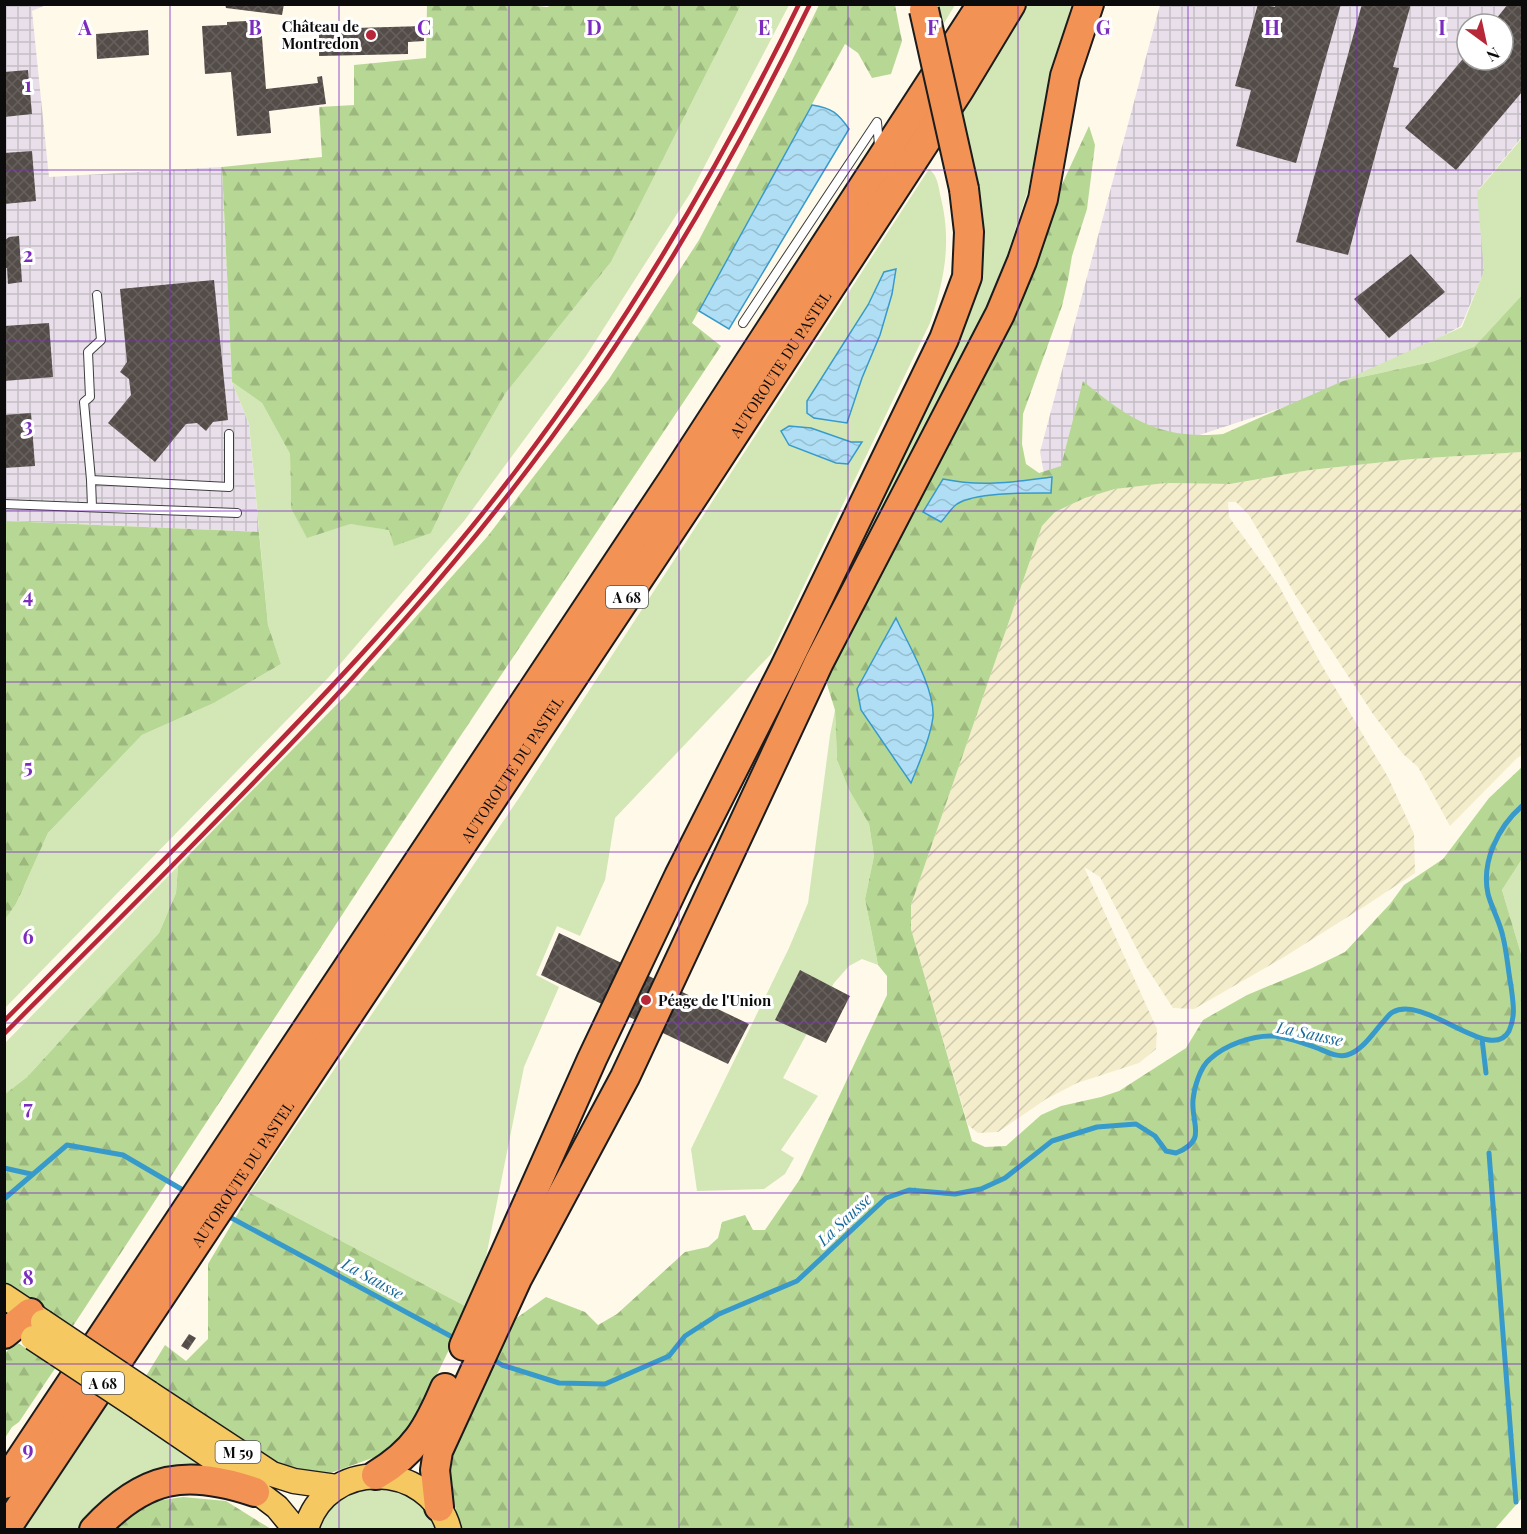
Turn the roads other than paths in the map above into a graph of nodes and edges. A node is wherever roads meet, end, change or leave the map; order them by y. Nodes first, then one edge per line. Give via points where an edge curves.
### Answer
1 (982, 4) edge
2 (1011, 4) edge
3 (1089, 4) edge
4 (924, 7) edge
5 (880, 161) junction
6 (97, 295) dead end
7 (743, 323) dead end
8 (229, 434) dead end
9 (91, 480) junction
10 (4, 504) edge
11 (92, 507) junction
12 (237, 513) dead end
13 (224, 1179) junction
14 (191, 1228) junction
15 (4, 1296) edge
16 (493, 1304) junction
17 (21, 1325) edge
18 (451, 1398) junction
19 (144, 1400) junction
20 (376, 1475) junction
21 (4, 1484) edge
22 (337, 1487) junction
23 (255, 1492) junction
24 (444, 1519) edge
25 (5, 1530) edge
26 (94, 1530) edge
27 (296, 1530) edge
28 (306, 1530) edge

1 - 5 highway, AUTOROUTE DU PASTEL / A 68
2 - 13 highway, AUTOROUTE DU PASTEL / A 68 via 699,488
3 - 16 highway via 1065,76 1043,199 1000,314 819,662 625,1077
4 - 16 highway, bridge via 964,189 969,232 967,277 944,339 587,1070
5 - 7 lane via 877,122
5 - 13 highway, AUTOROUTE DU PASTEL / A 68
6 - 9 lane via 100,340 88,352 90,397 84,402
8 - 9 lane via 229,487
9 - 11 lane
10 - 11 lane
11 - 12 lane
13 - 14 highway, AUTOROUTE DU PASTEL / A 68
14 - 21 highway, AUTOROUTE DU PASTEL / A 68
14 - 25 highway, AUTOROUTE DU PASTEL / A 68
15 - 17 main road, M 59
16 - 18 highway
17 - 19 main road, M 59, bridge
18 - 20 highway via 408,1452
18 - 24 highway via 435,1470
19 - 22 main road, M 59 via 272,1474
19 - 23 main road, M 59
20 - 22 main road
20 - 24 main road via 412,1483 431,1498
22 - 28 main road via 314,1510
23 - 26 highway via 204,1479 157,1483 131,1496
23 - 27 main road, M 59 via 277,1508

